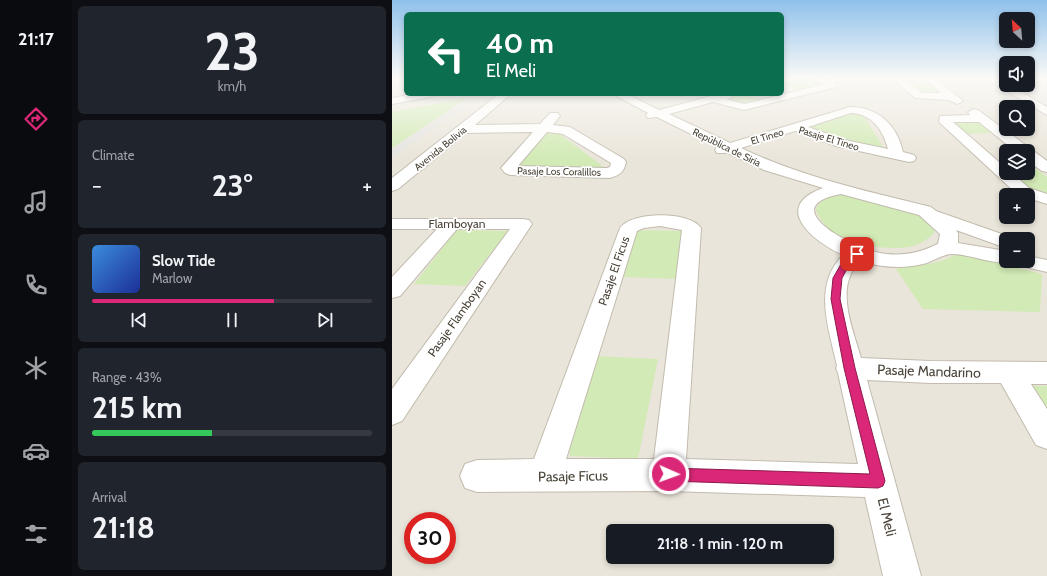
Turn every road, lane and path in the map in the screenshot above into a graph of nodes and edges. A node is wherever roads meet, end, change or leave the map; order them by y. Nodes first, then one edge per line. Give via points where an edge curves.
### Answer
1 (492, 105) edge
2 (628, 105) edge
3 (636, 105) edge
4 (691, 105) edge
5 (736, 105) edge
6 (752, 105) edge
7 (1035, 105) edge
8 (1047, 112) edge
9 (652, 115) junction
10 (554, 116) dead end
11 (795, 127) junction
12 (543, 128) junction
13 (462, 129) junction
14 (1015, 144) edge
15 (722, 150) junction
16 (1035, 159) edge
17 (1046, 167) edge
18 (999, 170) edge
19 (1010, 180) edge
20 (778, 184) dead end
21 (392, 186) edge
22 (841, 189) junction
23 (797, 194) dead end
24 (1047, 199) edge
25 (807, 210) junction
26 (925, 211) junction
27 (392, 224) edge
28 (452, 224) junction
29 (523, 224) joint
30 (999, 239) edge
31 (946, 248) junction
32 (1035, 250) edge
33 (1047, 253) edge
34 (857, 254) junction
35 (999, 256) edge
36 (1035, 263) edge
37 (1047, 266) edge
38 (392, 291) edge
39 (849, 368) junction
40 (1009, 373) junction
41 (1047, 374) edge
42 (392, 412) edge
43 (1047, 435) edge
44 (669, 474) junction
45 (477, 476) dead end
46 (544, 476) junction
47 (878, 481) junction
48 (902, 576) edge

1 - 13 street, Avenida Bolivia
2 - 9 street, República de Siria
3 - 9 street, República de Siria
4 - 9 street
5 - 6 street via 744,107
7 - 8 street
9 - 15 street, República de Siria
10 - 12 street, Pasaje Los Coralillos
11 - 11 street, Pasaje El Tineo via 841,143 903,157 873,114 867,112 850,110
11 - 15 street, El Tineo
12 - 12 street, Pasaje Los Coralillos via 508,168 510,170 610,173 617,169 619,162 566,130
12 - 13 street
13 - 21 street, Avenida Bolivia
14 - 18 street via 977,115 944,119 944,122
15 - 20 street, República de Siria
15 - 22 street, República de Siria via 781,172
16 - 17 street
19 - 24 street via 1023,191
22 - 25 street via 820,194 809,203
22 - 26 street, República de Siria
23 - 25 street
25 - 34 street via 807,218 821,234
26 - 30 street
26 - 31 street via 949,233
27 - 28 street, Flamboyan
28 - 29 street, Flamboyan
28 - 38 street
29 - 42 street, Pasaje Flamboyan
31 - 34 street via 910,260 873,258
31 - 35 street
32 - 33 street
34 - 39 street, El Meli via 847,261 837,278 835,289 837,313
36 - 37 street
39 - 40 street, Pasaje Mandarino
39 - 47 street, El Meli
40 - 41 street, Pasaje Mandarino
40 - 43 street
44 - 46 street, Pasaje Ficus
44 - 46 street, Pasaje El Ficus via 692,228 681,222 640,222 628,228
44 - 47 street, Pasaje Ficus
45 - 46 street, Pasaje Ficus
47 - 48 street, El Meli

